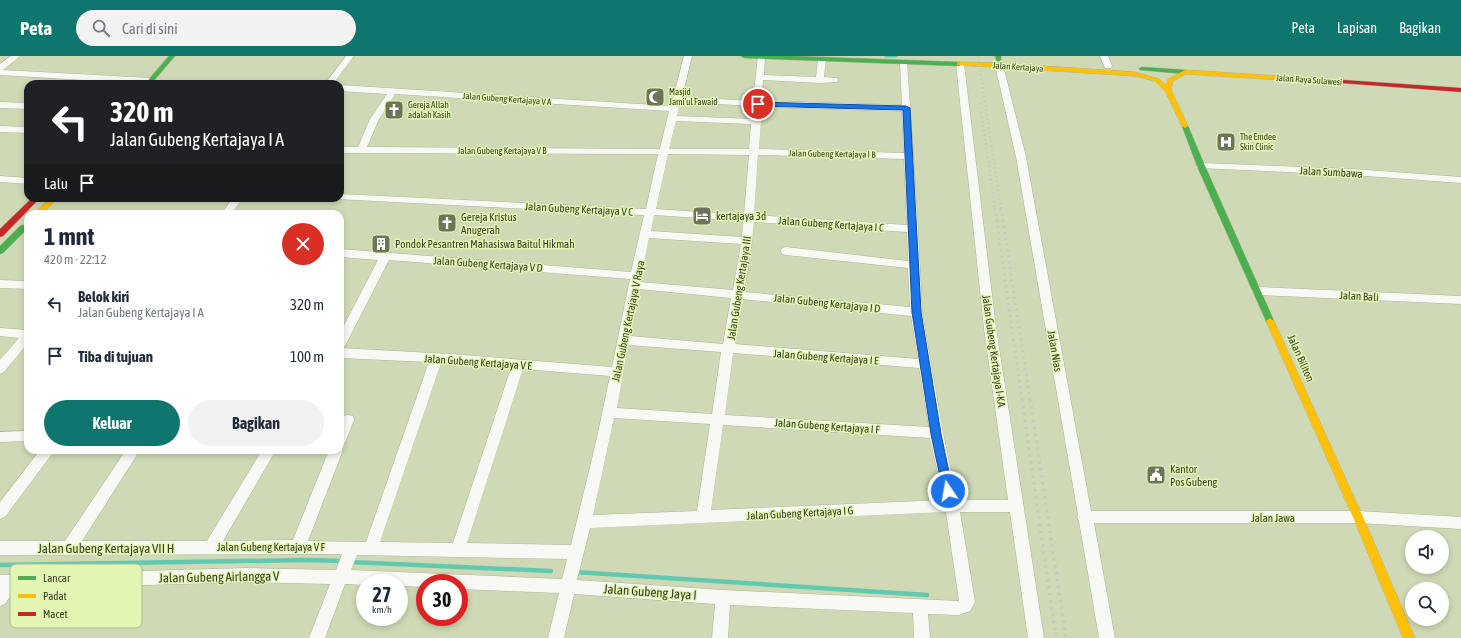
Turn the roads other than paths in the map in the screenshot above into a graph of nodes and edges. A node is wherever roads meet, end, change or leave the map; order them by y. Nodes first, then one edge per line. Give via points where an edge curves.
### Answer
1 (16, 56) edge
2 (172, 56) edge
3 (350, 56) edge
4 (688, 56) edge
5 (744, 56) edge
6 (1104, 56) edge
7 (762, 57) edge
8 (959, 58) edge
9 (822, 59) junction
10 (918, 60) edge
11 (999, 60) edge
12 (904, 63) junction
13 (1108, 66) junction
14 (0, 68) edge
15 (0, 72) edge
16 (1185, 72) junction
17 (173, 73) dead end
18 (759, 77) junction
19 (120, 80) edge
20 (152, 80) edge
21 (168, 80) edge
22 (332, 80) edge
23 (820, 80) junction
24 (834, 80) dead end
25 (344, 88) edge
26 (1168, 90) junction
27 (1461, 90) edge
28 (393, 91) junction
29 (758, 104) junction
30 (0, 105) edge
31 (24, 106) edge
32 (906, 108) junction
33 (674, 109) junction
34 (756, 122) junction
35 (0, 129) edge
36 (24, 130) edge
37 (344, 150) edge
38 (362, 150) junction
39 (665, 152) junction
40 (755, 152) junction
41 (909, 156) junction
42 (1201, 166) junction
43 (0, 179) edge
44 (1461, 180) edge
45 (24, 181) edge
46 (344, 197) edge
47 (32, 202) edge
48 (50, 202) edge
49 (42, 210) edge
50 (650, 212) junction
51 (749, 219) junction
52 (913, 229) junction
53 (1, 232) edge
54 (23, 234) edge
55 (646, 234) junction
56 (747, 241) junction
57 (0, 251) edge
58 (786, 252) dead end
59 (344, 253) edge
60 (385, 256) junction
61 (914, 265) junction
62 (635, 280) junction
63 (0, 284) edge
64 (24, 285) edge
65 (1258, 292) junction
66 (739, 294) junction
67 (1461, 300) edge
68 (916, 312) junction
69 (0, 332) edge
70 (24, 334) edge
71 (344, 336) edge
72 (24, 339) edge
73 (623, 340) junction
74 (728, 349) junction
75 (344, 353) edge
76 (436, 358) junction
77 (519, 364) junction
78 (924, 364) junction
79 (0, 369) edge
80 (617, 372) junction
81 (609, 413) junction
82 (718, 419) junction
83 (348, 420) dead end
84 (344, 430) edge
85 (936, 434) junction
86 (0, 436) edge
87 (24, 436) edge
88 (45, 454) edge
89 (130, 454) edge
90 (267, 454) edge
91 (334, 454) edge
92 (951, 506) junction
93 (1016, 506) junction
94 (0, 513) edge
95 (703, 517) junction
96 (1084, 517) junction
97 (1358, 517) junction
98 (584, 522) junction
99 (1461, 523) edge
100 (211, 547) junction
101 (298, 547) junction
102 (0, 548) edge
103 (69, 548) junction
104 (371, 548) junction
105 (458, 550) junction
106 (351, 551) junction
107 (576, 552) junction
108 (343, 574) junction
109 (142, 578) edge
110 (5, 581) edge
111 (568, 586) junction
112 (723, 597) junction
113 (0, 599) edge
114 (920, 606) junction
115 (317, 638) edge
116 (556, 638) edge
117 (720, 638) edge
118 (922, 638) edge
119 (1036, 638) edge
120 (1107, 638) edge
121 (1409, 638) edge

1 - 14 street
2 - 20 main road
3 - 22 street
4 - 33 street, Jalan Gubeng Kertajaya V Raya
5 - 7 main road, Jalan Kertajaya
6 - 13 street
7 - 9 main road, Jalan Kertajaya
7 - 18 street, Jalan Gubeng Kertajaya III
8 - 10 main road, Jalan Kertajaya
8 - 11 main road, Jalan Kertajaya
8 - 93 street, Jalan Gubeng Kertajaya I-KA via 990,328
9 - 12 main road, Jalan Kertajaya
9 - 23 street
10 - 12 main road, Jalan Kertajaya
11 - 13 main road, Jalan Kertajaya
11 - 26 main road, Jalan Kertajaya via 1144,76 1157,80
11 - 96 street, Jalan Nias via 1021,157
12 - 32 street
13 - 16 main road, Jalan Kertajaya
15 - 19 street
16 - 26 main road via 1170,80
16 - 27 main road, Jalan Raya Sulawesi
17 - 21 main road
18 - 23 street
18 - 29 street, Jalan Gubeng Kertajaya III
23 - 24 street
25 - 28 street, Jalan Gubeng Kertajaya V A
26 - 42 main road, Jalan Biliton
28 - 33 street, Jalan Gubeng Kertajaya V A
28 - 38 street via 379,110 367,133
29 - 32 street
29 - 33 street
29 - 34 street, Jalan Gubeng Kertajaya III
30 - 31 street
32 - 41 street
33 - 34 street
33 - 39 street, Jalan Gubeng Kertajaya V Raya
34 - 40 street, Jalan Gubeng Kertajaya III
35 - 36 street
37 - 38 street, Jalan Gubeng Kertajaya V B
38 - 39 street, Jalan Gubeng Kertajaya V B
39 - 40 street, Jalan Gubeng Kertajaya V B
39 - 50 street, Jalan Gubeng Kertajaya V Raya
40 - 41 street, Jalan Gubeng Kertajaya I B
40 - 51 street, Jalan Gubeng Kertajaya III
41 - 52 street
42 - 44 street, Jalan Sumbawa via 1353,172
42 - 65 main road, Jalan Biliton
43 - 45 street
46 - 50 street, Jalan Gubeng Kertajaya V C
47 - 53 main road
48 - 49 main road
50 - 51 street, Jalan Gubeng Kertajaya V C
50 - 55 street, Jalan Gubeng Kertajaya V Raya
51 - 52 street, Jalan Gubeng Kertajaya I C
51 - 56 street, Jalan Gubeng Kertajaya III
52 - 61 street
54 - 57 main road
55 - 56 street
55 - 62 street, Jalan Gubeng Kertajaya V Raya
56 - 66 street, Jalan Gubeng Kertajaya III
58 - 61 street
59 - 60 street, Jalan Gubeng Kertajaya V D
60 - 62 street, Jalan Gubeng Kertajaya V D
60 - 71 street
61 - 68 street
62 - 66 street, Jalan Gubeng Kertajaya V D
62 - 73 street, Jalan Gubeng Kertajaya V Raya
63 - 64 street
65 - 67 street, Jalan Bali
65 - 97 main road, Jalan Biliton
66 - 68 street, Jalan Gubeng Kertajaya I D
66 - 74 street, Jalan Gubeng Kertajaya III
68 - 78 street
69 - 70 street
72 - 79 street
73 - 74 street, Jalan Gubeng Kertajaya I E
73 - 80 street, Jalan Gubeng Kertajaya V Raya
74 - 78 street, Jalan Gubeng Kertajaya I E
74 - 82 street, Jalan Gubeng Kertajaya III
75 - 76 street, Jalan Gubeng Kertajaya V E
76 - 77 street, Jalan Gubeng Kertajaya V E
76 - 104 street
77 - 80 street, Jalan Gubeng Kertajaya V E
77 - 105 street
78 - 85 street
80 - 81 street, Jalan Gubeng Kertajaya V Raya
81 - 82 street, Jalan Gubeng Kertajaya I F
81 - 98 street, Jalan Gubeng Kertajaya V Raya
82 - 85 street, Jalan Gubeng Kertajaya I F
82 - 95 street, Jalan Gubeng Kertajaya III
83 - 84 street
85 - 92 street
86 - 87 street
88 - 94 street
89 - 103 street
90 - 100 street, Jalan Gubeng Kertajaya V F
91 - 101 street
92 - 93 street, Jalan Gubeng Kertajaya I G
92 - 95 street, Jalan Gubeng Kertajaya I G
92 - 114 street, Jalan Gubeng Jaya I via 967,602 959,608
93 - 119 street, Jalan Gubeng Kertajaya I-KA
95 - 98 street, Jalan Gubeng Kertajaya I G
96 - 97 street, Jalan Jawa
96 - 120 street, Jalan Nias
97 - 99 street, Jalan Jawa
97 - 121 main road, Jalan Biliton
98 - 107 street, Jalan Gubeng Kertajaya V Raya
100 - 101 street, Jalan Gubeng Kertajaya V F
100 - 103 street, Jalan Gubeng Kertajaya VII H
101 - 106 street, Jalan Gubeng Kertajaya V F
102 - 103 street, Jalan Gubeng Kertajaya VII H
104 - 105 street, Jalan Gubeng Kertajaya V F
104 - 106 street, Jalan Gubeng Kertajaya V F
105 - 107 street, Jalan Gubeng Kertajaya V F
106 - 108 street
107 - 111 street, Jalan Gubeng Kertajaya V Raya
108 - 109 street, Jalan Gubeng Airlangga V
108 - 111 street, Jalan Gubeng Jaya I
108 - 115 street
110 - 113 street
111 - 112 street, Jalan Gubeng Jaya I
111 - 116 street, Jalan Gubeng Kertajaya V Raya
112 - 114 street, Jalan Gubeng Jaya I
112 - 117 street
114 - 118 street

